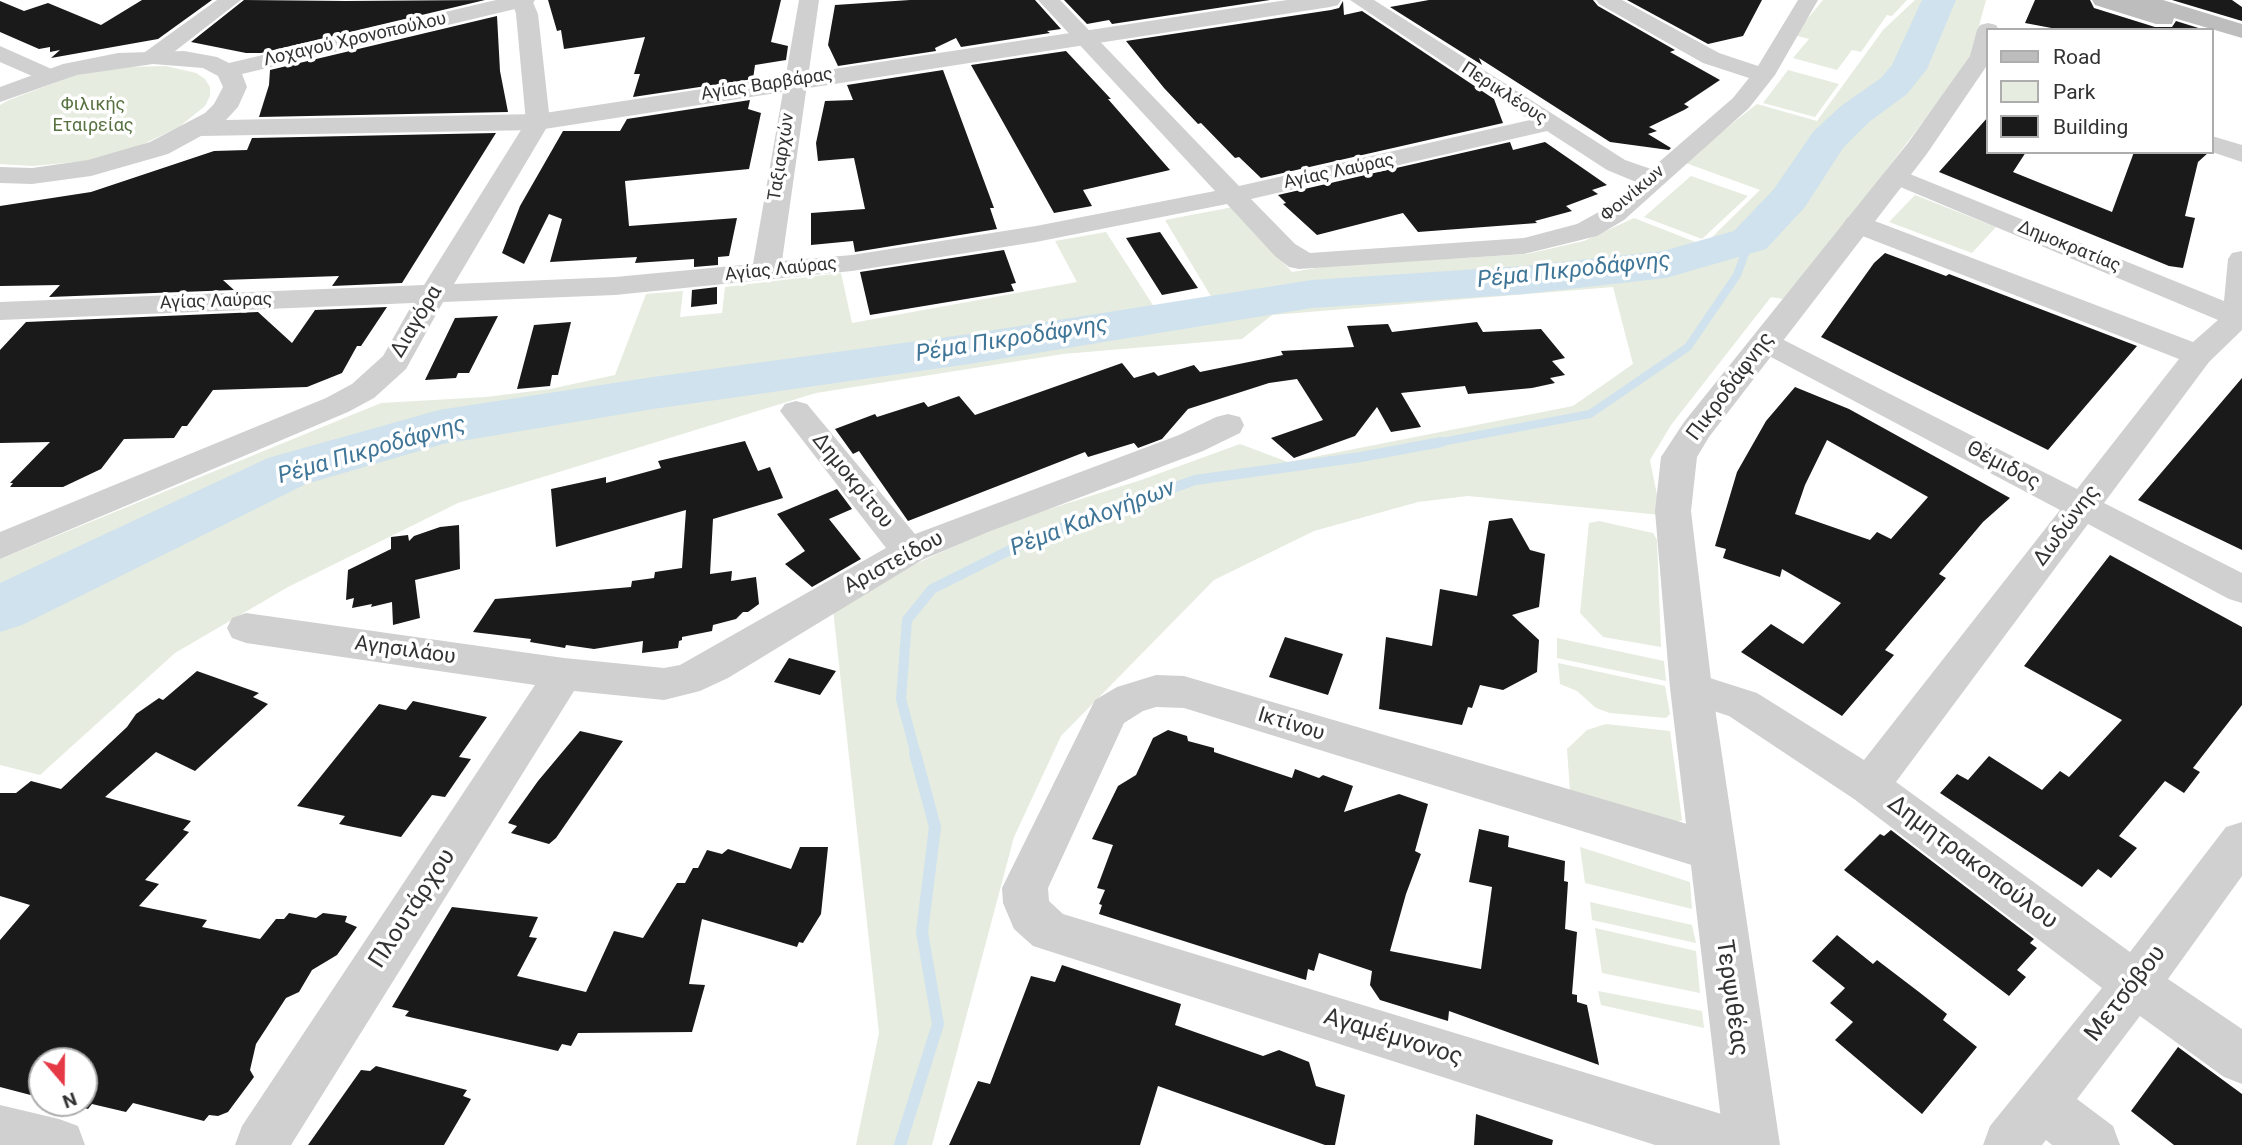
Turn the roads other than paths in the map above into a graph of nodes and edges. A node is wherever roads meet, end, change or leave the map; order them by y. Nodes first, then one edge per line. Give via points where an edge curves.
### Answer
1 (231, 0) edge
2 (523, 0) edge
3 (809, 0) edge
4 (1048, 0) edge
5 (1330, 0) edge
6 (1360, 0) edge
7 (1606, 0) edge
8 (1808, 0) edge
9 (2103, 0) edge
10 (2140, 0) edge
11 (2242, 25) edge
12 (2205, 28) edge
13 (2207, 28) edge
14 (2214, 28) edge
15 (2214, 29) edge
16 (2214, 31) edge
17 (2242, 31) edge
18 (1083, 37) junction
19 (2242, 43) edge
20 (0, 53) edge
21 (153, 57) junction
22 (1985, 57) edge
23 (226, 71) junction
24 (1764, 75) junction
25 (48, 76) junction
26 (794, 81) junction
27 (0, 95) edge
28 (538, 122) junction
29 (1550, 124) junction
30 (200, 128) junction
31 (2214, 144) edge
32 (2242, 155) edge
33 (0, 175) edge
34 (1895, 176) junction
35 (1653, 179) junction
36 (1235, 195) junction
37 (1857, 224) junction
38 (2242, 259) edge
39 (766, 272) junction
40 (433, 294) junction
41 (0, 311) edge
42 (2240, 318) edge
43 (1765, 342) junction
44 (2199, 355) junction
45 (796, 411) dead end
46 (1228, 425) dead end
47 (2081, 507) junction
48 (0, 546) edge
49 (909, 551) junction
50 (2242, 589) edge
51 (246, 628) dead end
52 (564, 674) junction
53 (1691, 688) junction
54 (1869, 786) junction
55 (2242, 841) edge
56 (1711, 851) junction
57 (1049, 931) joint
58 (2135, 984) junction
59 (2242, 1059) edge
60 (2041, 1103) junction
61 (0, 1131) edge
62 (59, 1145) edge
63 (261, 1145) edge
64 (1738, 1145) edge
65 (1752, 1145) edge
66 (2009, 1145) edge
67 (2094, 1145) edge

1 - 21 street
2 - 23 street, Λοχαγού Χρονοπούλου
2 - 28 street
3 - 26 street, Ταξιαρχών
4 - 18 street
5 - 18 street, Αγίας Βαρβάρας
6 - 29 street, Περικλέους
7 - 24 street via 1711,58
8 - 24 street, Φοινίκων
9 - 12 main road
10 - 13 main road
11 - 14 street
15 - 17 main road
16 - 19 main road
18 - 26 street, Αγίας Βαρβάρας
18 - 36 street
20 - 25 street
21 - 23 street via 209,62
21 - 25 street
22 - 34 street, Πικροδάφνης
23 - 30 street via 233,78 232,97
24 - 35 street, Φοινίκων via 1741,103
25 - 27 street
26 - 28 street, Αγίας Βαρβάρας
26 - 39 street, Ταξιαρχών
28 - 30 street, Αγίας Βαρβάρας
28 - 40 street, Διαγόρα
29 - 35 street, Περικλέους via 1616,165
29 - 36 street, Αγίας Λαύρας
30 - 33 street via 159,148 91,168
31 - 32 street
34 - 37 street, Πικροδάφνης
34 - 42 street, Δημοκρατίας
35 - 36 street, Φοινίκων via 1615,214 1560,238 1524,246 1299,261
36 - 39 street, Αγίας Λαύρας via 956,248
37 - 43 street, Πικροδάφνης
37 - 44 street
38 - 42 street
39 - 40 street, Αγίας Λαύρας via 615,286
40 - 41 street, Αγίας Λαύρας
40 - 48 street, Διαγόρα via 395,362 363,391
42 - 44 street, Δωδώνης
43 - 47 street, Θέμιδος
43 - 53 street, Πικροδάφνης via 1679,457 1673,510
44 - 47 street, Δωδώνης
45 - 49 street, Δημοκρίτου
46 - 49 street, Αριστείδου
47 - 50 street, Θέμιδος
47 - 54 street, Δωδώνης
49 - 52 street, Αριστείδου via 686,680 664,684
51 - 52 street, Αγησιλάου
52 - 63 street, Πλουτάρχου
53 - 54 street, Δημητρακοπούλου via 1743,704
53 - 56 street, Πικροδάφνης
54 - 58 street, Δημητρακοπούλου
55 - 58 street, Μετσόβου
56 - 57 street, Ικτίνου via 1184,692 1156,691 1131,698 1109,712 1026,888 1030,914
56 - 65 street, Τερψιθέας
57 - 64 street, Αγαμέμνονος
58 - 59 street, Δημητρακοπούλου
58 - 60 street, Μετσόβου
60 - 66 street, Μετσόβου
60 - 67 street
61 - 62 street

